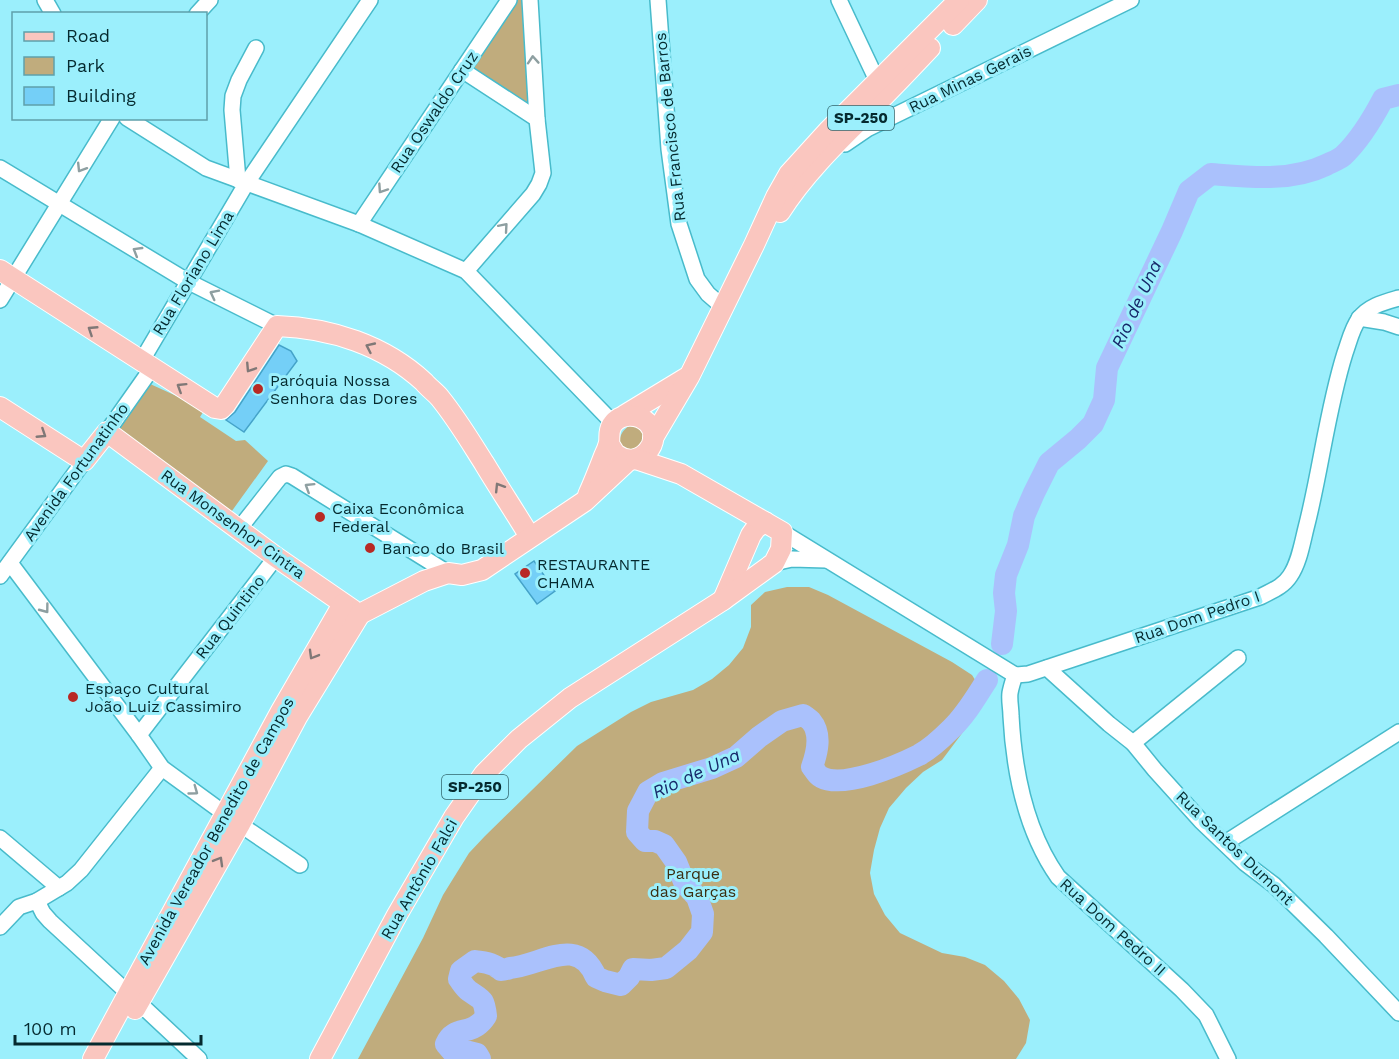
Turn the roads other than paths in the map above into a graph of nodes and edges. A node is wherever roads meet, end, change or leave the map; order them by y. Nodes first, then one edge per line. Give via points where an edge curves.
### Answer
1 (210, 0) edge
2 (370, 0) edge
3 (509, 0) edge
4 (530, 0) edge
5 (658, 0) edge
6 (839, 0) edge
7 (959, 0) edge
8 (977, 0) edge
9 (1131, 0) edge
10 (199, 12) edge
11 (256, 48) dead end
12 (462, 70) junction
13 (881, 89) junction
14 (537, 119) junction
15 (111, 120) edge
16 (131, 120) edge
17 (847, 130) junction
18 (0, 168) edge
19 (242, 182) junction
20 (59, 204) junction
21 (359, 224) junction
22 (754, 245) junction
23 (466, 271) junction
24 (7, 274) edge
25 (188, 281) junction
26 (1399, 298) edge
27 (0, 300) edge
28 (723, 307) junction
29 (1359, 318) junction
30 (278, 326) junction
31 (1399, 327) edge
32 (146, 365) junction
33 (689, 377) junction
34 (0, 407) edge
35 (619, 419) junction
36 (107, 432) junction
37 (653, 441) junction
38 (609, 444) junction
39 (633, 459) junction
40 (84, 461) junction
41 (681, 474) junction
42 (585, 501) junction
43 (733, 504) junction
44 (773, 527) junction
45 (239, 529) junction
46 (530, 537) junction
47 (746, 548) junction
48 (276, 557) junction
49 (829, 560) junction
50 (10, 563) junction
51 (774, 563) junction
52 (448, 573) junction
53 (0, 576) edge
54 (723, 600) junction
55 (351, 609) junction
56 (1238, 658) dead end
57 (1047, 668) junction
58 (1015, 675) junction
59 (1399, 732) edge
60 (139, 735) junction
61 (1133, 743) junction
62 (162, 768) junction
63 (233, 819) junction
64 (0, 837) edge
65 (1225, 843) junction
66 (300, 865) dead end
67 (59, 888) junction
68 (37, 901) junction
69 (0, 927) edge
70 (133, 998) junction
71 (1397, 1008) edge
72 (93, 1059) edge
73 (108, 1059) edge
74 (199, 1059) edge
75 (320, 1059) edge
76 (1228, 1059) edge

1 - 10 street
2 - 19 street, Rua Floriano Lima
3 - 12 street, Rua Oswaldo Cruz
14 -> 4 street
5 - 28 street, Rua Francisco de Barros via 679,224 697,279
6 - 13 street
7 - 13 main road, SP-250
8 - 13 main road, SP-250
9 - 17 street, Rua Minas Gerais
11 - 19 street via 233,96
12 - 14 street
12 -> 21 street, Rua Oswaldo Cruz
13 - 17 main road, SP-250
23 -> 14 street via 539,184 543,173
15 -> 20 street
16 - 19 street via 206,168
17 - 22 main road, SP-250
17 - 22 main road, SP-250 via 789,174
18 - 20 street
19 - 21 street
19 - 25 street, Rua Floriano Lima
20 - 24 street
25 -> 20 street
21 - 23 street
22 - 28 main road, SP-250
23 - 35 street
24 - 27 street
32 -> 24 main road
30 -> 25 street
25 - 32 street, Rua Floriano Lima
26 - 29 street via 1379,304
28 - 33 main road, SP-250
29 - 31 street
29 - 57 street, Rua Dom Pedro I via 1336,384 1297,561 1283,585 1260,597
30 -> 32 main road via 221,409
46 -> 30 main road via 463,429 439,397 409,369 357,341 310,328
32 - 36 street, Avenida Fortunatinho
33 - 35 main road
33 - 37 main road, SP-250
34 -> 40 main road
35 - 37 main road via 638,416 649,424
35 - 38 main road via 608,433
36 - 40 main road, Avenida Fortunatinho
36 - 45 main road, Rua Monsenhor Cintra
37 - 39 main road, SP-250 via 649,451
37 - 41 main road
38 - 39 main road via 617,455
38 - 42 main road
39 - 41 main road
39 - 42 main road
40 - 50 street, Avenida Fortunatinho
41 - 43 main road
42 - 46 main road
43 - 44 main road
43 - 47 main road
44 - 47 main road via 756,528
44 - 49 street
44 - 51 main road via 781,549
45 - 48 main road, Rua Monsenhor Cintra
52 -> 45 street via 286,474
46 - 52 main road via 482,570 462,575
47 - 51 main road via 762,562
47 - 54 main road
48 - 55 main road, Rua Monsenhor Cintra
48 - 60 street, Rua Quintino
49 - 51 street via 802,558
49 - 58 street
50 - 53 street, Avenida Fortunatinho
50 -> 60 street
51 - 54 main road, Rua Antônio Falci / SP-250
52 - 55 main road
54 - 75 main road, Rua Antônio Falci / SP-250 via 570,698 519,739 484,774 454,817
55 - 63 main road, Avenida Vereador Benedito de Campos
56 - 61 street
57 - 58 street, Rua Dom Pedro I
57 - 61 street, Rua Santos Dumont
58 - 76 street, Rua Dom Pedro II via 1010,692 1014,761 1025,808 1046,861 1058,877 1206,1015
59 - 65 street
60 - 62 street
61 - 65 street, Rua Santos Dumont
62 -> 63 street
62 - 67 street via 81,870
63 - 66 street
63 - 70 main road, Avenida Vereador Benedito de Campos
64 - 67 street
65 - 71 street, Rua Santos Dumont via 1274,885
67 - 68 street
68 - 69 street via 19,908
68 - 70 street via 50,921
70 - 72 main road, Avenida Vereador Benedito de Campos
70 - 73 main road, Avenida Vereador Benedito de Campos
70 - 74 street

